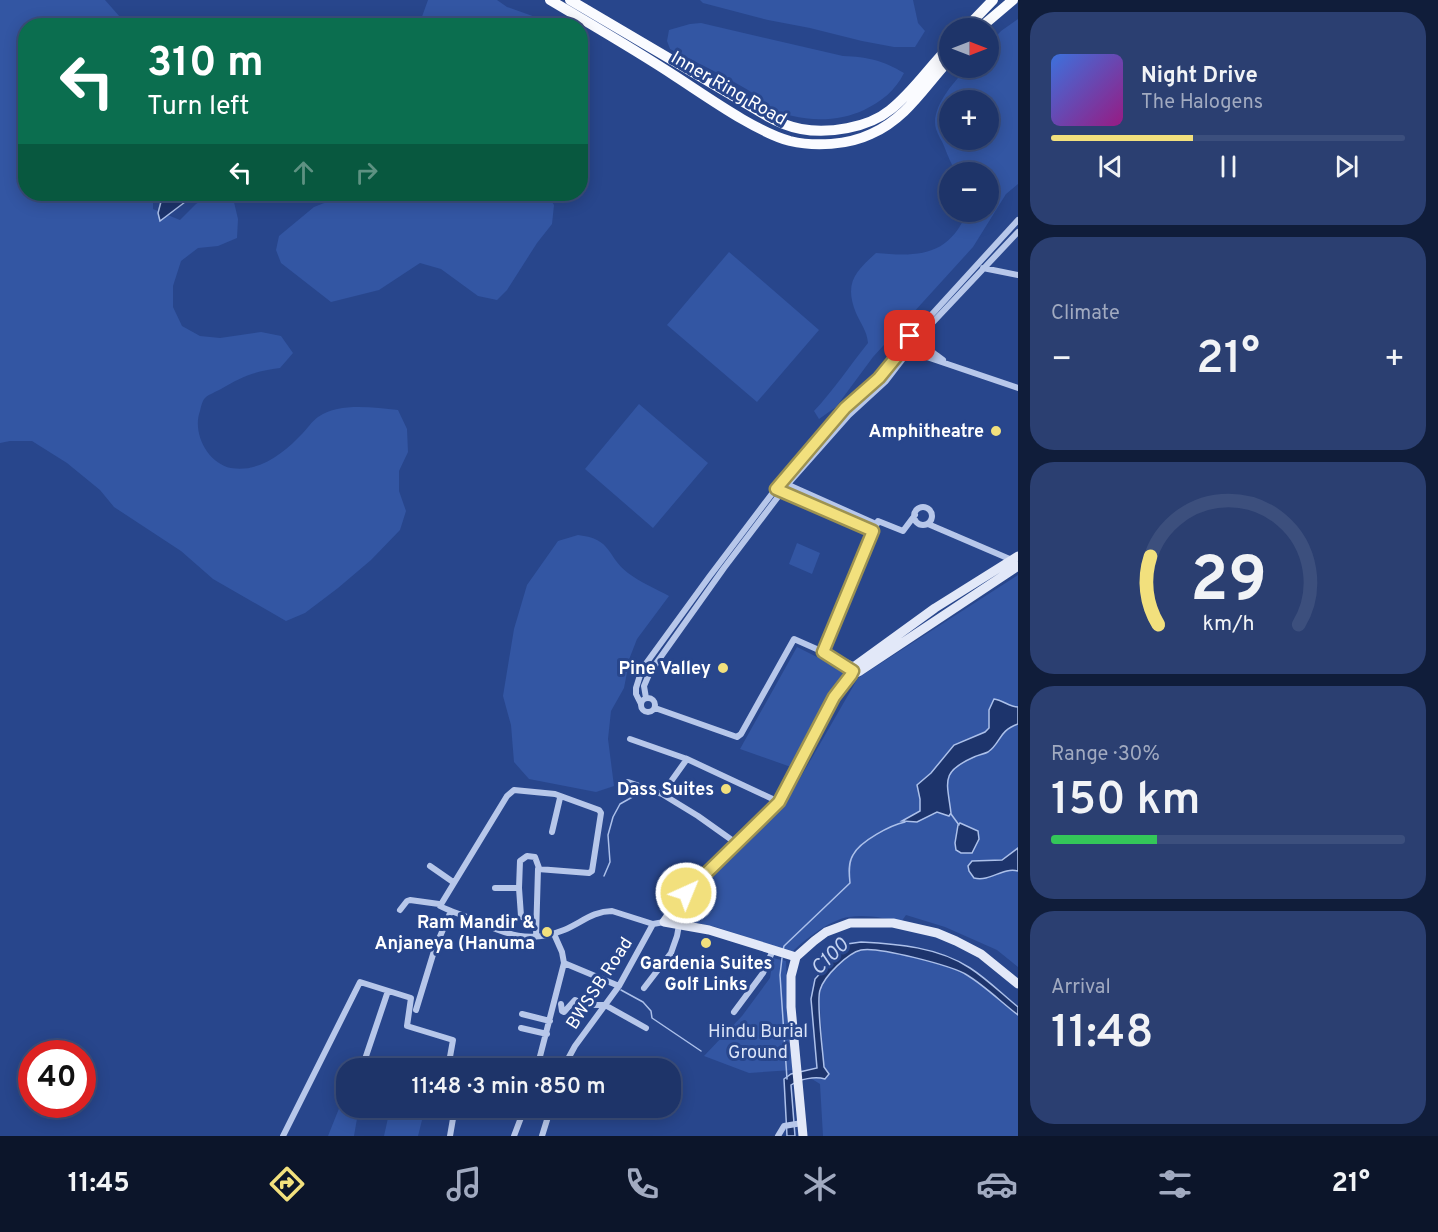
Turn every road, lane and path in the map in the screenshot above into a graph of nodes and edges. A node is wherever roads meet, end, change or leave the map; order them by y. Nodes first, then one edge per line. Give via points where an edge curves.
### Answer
1 (550, 0) edge
2 (570, 0) edge
3 (993, 0) edge
4 (1013, 0) edge
5 (583, 18) edge
6 (976, 18) edge
7 (992, 18) edge
8 (588, 21) edge
9 (939, 59) edge
10 (662, 62) junction
11 (939, 73) edge
12 (1018, 220) edge
13 (1018, 232) edge
14 (983, 268) junction
15 (1018, 274) edge
16 (916, 335) junction
17 (924, 346) junction
18 (910, 349) junction
19 (948, 364) junction
20 (1018, 388) edge
21 (784, 483) junction
22 (778, 490) junction
23 (915, 515) junction
24 (876, 524) junction
25 (928, 524) junction
26 (873, 531) junction
27 (1016, 562) edge
28 (823, 652) junction
29 (855, 671) junction
30 (646, 698) junction
31 (641, 704) junction
32 (655, 708) junction
33 (630, 739) dead end
34 (687, 759) junction
35 (628, 782) dead end
36 (662, 794) junction
37 (560, 798) junction
38 (779, 802) junction
39 (552, 832) dead end
40 (736, 843) junction
41 (429, 866) dead end
42 (539, 868) junction
43 (453, 882) junction
44 (495, 888) dead end
45 (519, 888) junction
46 (440, 904) junction
47 (688, 905) dead end
48 (400, 910) dead end
49 (451, 911) junction
50 (664, 922) junction
51 (653, 924) junction
52 (679, 925) junction
53 (536, 927) junction
54 (554, 934) junction
55 (536, 937) junction
56 (779, 953) junction
57 (796, 957) junction
58 (564, 963) junction
59 (1018, 984) edge
60 (619, 987) junction
61 (644, 988) dead end
62 (388, 991) junction
63 (561, 1004) dead end
64 (604, 1005) junction
65 (416, 1010) dead end
66 (734, 1012) dead end
67 (522, 1014) dead end
68 (550, 1021) junction
69 (521, 1028) dead end
70 (646, 1028) dead end
71 (547, 1034) junction
72 (365, 1058) edge
73 (450, 1058) edge
74 (540, 1058) edge
75 (568, 1058) edge
76 (453, 1118) edge
77 (521, 1118) edge
78 (548, 1118) edge
79 (799, 1124) junction
80 (283, 1136) edge
81 (450, 1136) edge
82 (514, 1136) edge
83 (542, 1136) edge
84 (778, 1136) edge
85 (803, 1136) edge

1 - 5 main road, Inner Ring Road
2 - 10 main road, Inner Ring Road
3 - 6 main road
4 - 7 main road
8 - 10 main road, Inner Ring Road
9 - 10 main road, Inner Ring Road via 884,114 872,121 836,129 803,129 783,124
10 - 11 main road, Inner Ring Road via 713,100 779,137 800,142 838,143 870,135 892,123
12 - 16 street
13 - 14 street
14 - 15 street
14 - 16 street
16 - 17 street
16 - 18 street via 908,338
17 - 18 street via 921,351
17 - 19 street
18 - 19 street
18 - 21 street via 845,408
19 - 20 street
21 - 22 street
21 - 24 street
22 - 26 street
22 - 30 street via 650,672 644,686
22 - 31 street via 642,669 636,688
23 - 24 street via 903,531 879,521
23 - 25 street via 920,524
23 - 25 street via 918,508 928,508 932,518
24 - 26 street
25 - 27 street
26 - 28 street
27 - 29 street
28 - 29 street
28 - 32 street via 794,639 739,736
29 - 38 street via 834,697
30 - 31 street
30 - 32 street via 653,700
31 - 32 street via 645,712
33 - 34 street
34 - 36 street
34 - 38 street
35 - 36 street
36 - 40 street
37 - 39 street
37 - 42 street via 601,813 592,871
37 - 43 street via 555,794 510,792
38 - 40 street
40 - 50 street via 686,893
41 - 43 street
42 - 45 street via 536,857 522,858
42 - 53 street
43 - 46 street
44 - 45 street
45 - 53 street via 521,916
46 - 48 street via 410,900
46 - 49 street
47 - 52 street
49 - 55 street via 514,936
49 - 65 street
50 - 51 street, BWSSB Road
50 - 52 street
51 - 54 street via 605,911
51 - 60 street, BWSSB Road
52 - 56 street via 709,930
52 - 61 street via 671,953
53 - 55 street
54 - 55 street
54 - 58 street
56 - 57 street
56 - 66 street
57 - 59 street via 826,932 850,923 893,923 956,940 981,954
57 - 79 street via 790,1007
58 - 60 street
58 - 68 street
60 - 64 street, BWSSB Road
62 - 72 street
62 - 73 street via 412,998 407,1026 453,1039
62 - 80 street via 359,982
63 - 64 street via 564,1012 575,1000 586,1005
64 - 70 street
64 - 75 street, BWSSB Road
67 - 68 street
68 - 71 street
69 - 71 street
71 - 74 street
76 - 81 street
77 - 82 street
78 - 83 street
79 - 84 street via 786,1126
79 - 85 street

